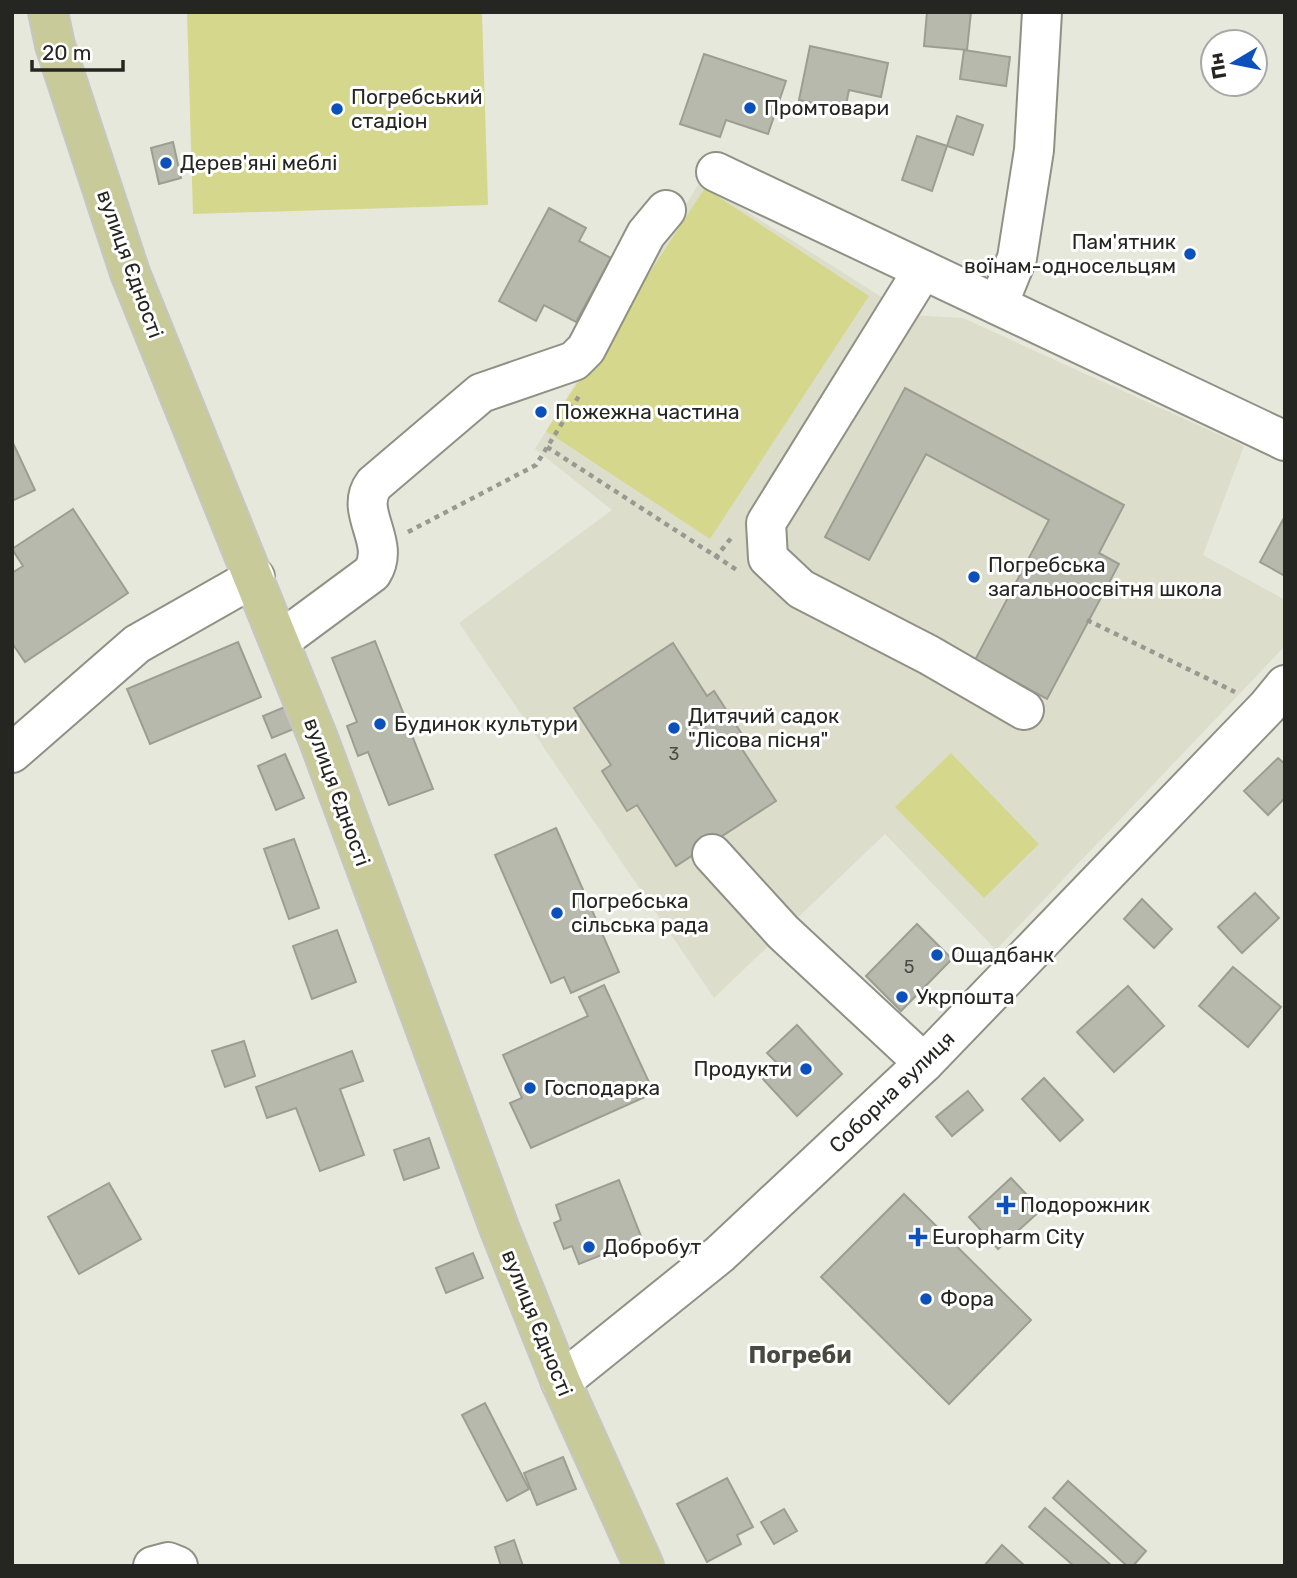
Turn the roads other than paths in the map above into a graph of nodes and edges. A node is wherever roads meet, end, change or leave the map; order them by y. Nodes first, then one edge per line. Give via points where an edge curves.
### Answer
1 (48, 12) edge
2 (1042, 12) edge
3 (716, 172) dead end
4 (666, 209) dead end
5 (923, 270) junction
6 (998, 305) junction
7 (1285, 441) edge
8 (255, 577) junction
9 (280, 641) junction
10 (1276, 696) edge
11 (1024, 710) dead end
12 (12, 753) edge
13 (712, 854) dead end
14 (924, 1063) junction
15 (561, 1382) junction
16 (153, 1566) edge
17 (178, 1566) edge
18 (644, 1566) edge

1 - 8 main road, вулиця Єдності via 130,273
2 - 6 street via 1034,150 1017,258
3 - 5 street
4 - 9 street via 646,234 586,349 574,361 481,393 374,484 366,494 379,563 372,573
5 - 6 street
5 - 11 street via 765,523 768,558 801,589
6 - 7 street
8 - 9 main road, вулиця Єдності
8 - 12 street via 137,645
9 - 15 main road, вулиця Єдності
10 - 14 street, Соборна вулиця
13 - 14 street via 783,932
14 - 15 street, Соборна вулиця via 720,1254
15 - 18 main road, вулиця Єдності
16 - 17 street via 168,1562

